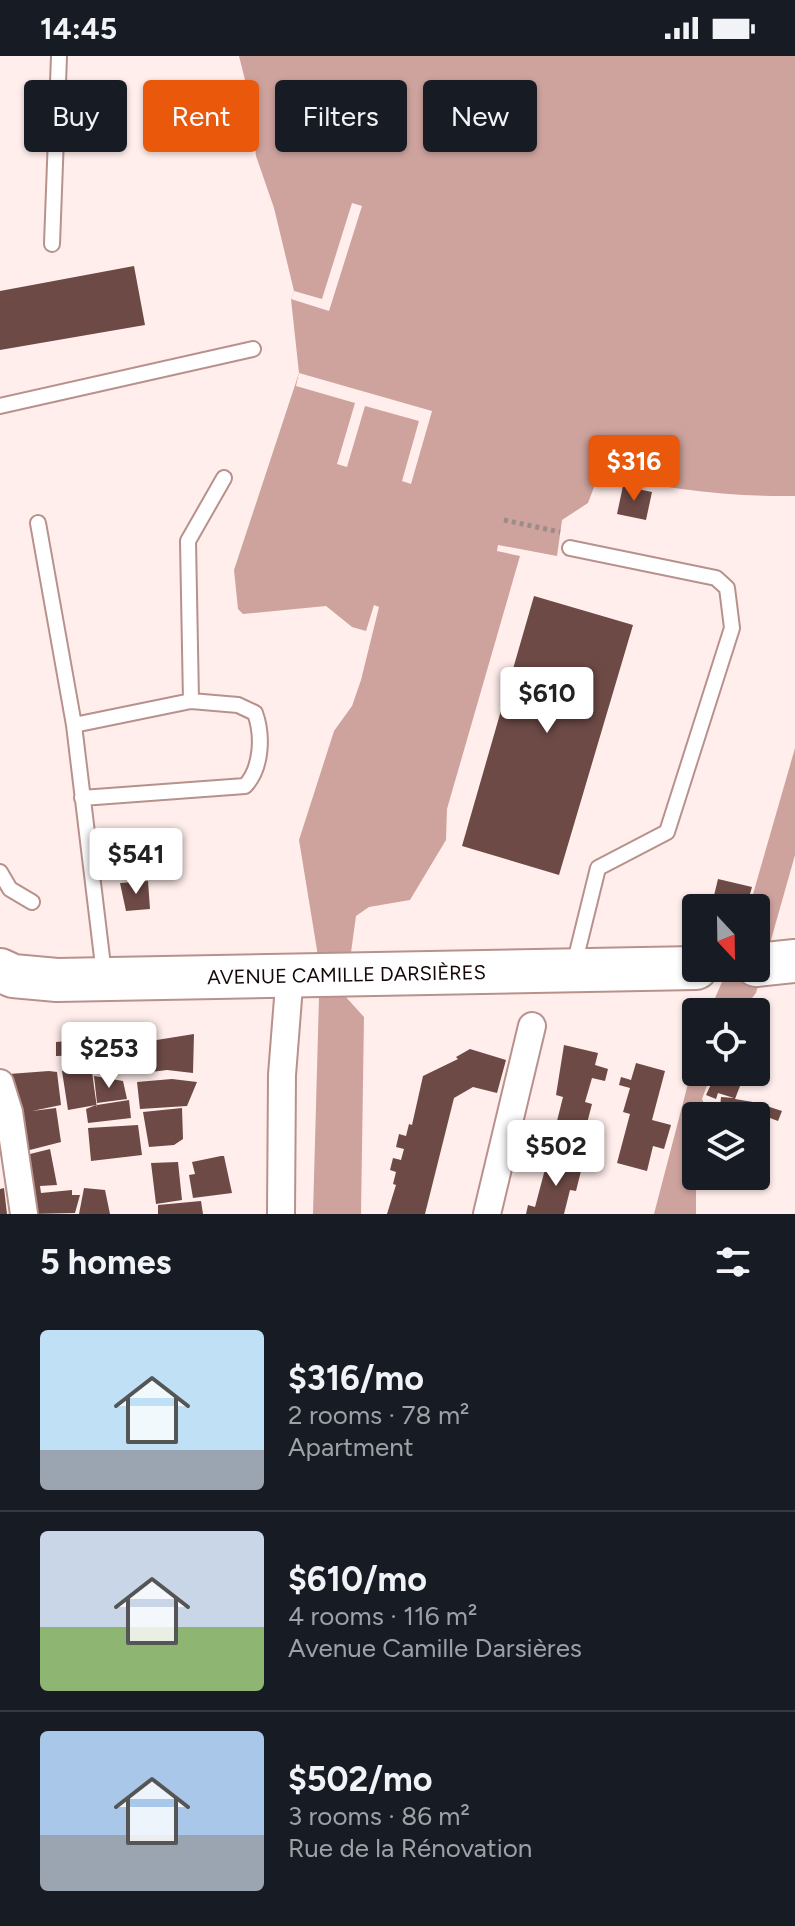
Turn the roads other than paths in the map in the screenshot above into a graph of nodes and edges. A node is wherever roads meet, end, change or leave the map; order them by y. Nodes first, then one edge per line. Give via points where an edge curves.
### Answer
1 (59, 56) edge
2 (52, 244) dead end
3 (253, 349) dead end
4 (0, 406) edge
5 (224, 478) dead end
6 (38, 523) dead end
7 (570, 548) dead end
8 (191, 701) junction
9 (74, 725) junction
10 (82, 798) junction
11 (0, 872) edge
12 (32, 902) dead end
13 (682, 968) edge
14 (573, 969) junction
15 (0, 970) edge
16 (290, 973) junction
17 (104, 978) junction
18 (532, 1026) dead end
19 (0, 1083) edge
20 (24, 1214) edge
21 (281, 1214) edge
22 (487, 1214) edge

1 - 2 lane
3 - 4 lane
5 - 8 lane via 188,541
6 - 9 lane
7 - 14 lane via 716,578 727,588 732,628 667,832 598,868
8 - 9 lane
8 - 10 lane via 238,705 255,713 261,731 254,777 245,786
9 - 10 lane
10 - 17 lane
11 - 12 lane via 10,889
13 - 14 main road, AVENUE CAMILLE DARSIÈRES
14 - 16 main road, AVENUE CAMILLE DARSIÈRES
15 - 17 main road, AVENUE CAMILLE DARSIÈRES via 13,976
16 - 17 main road, AVENUE CAMILLE DARSIÈRES
16 - 21 street via 282,1075
18 - 22 street
19 - 20 street

